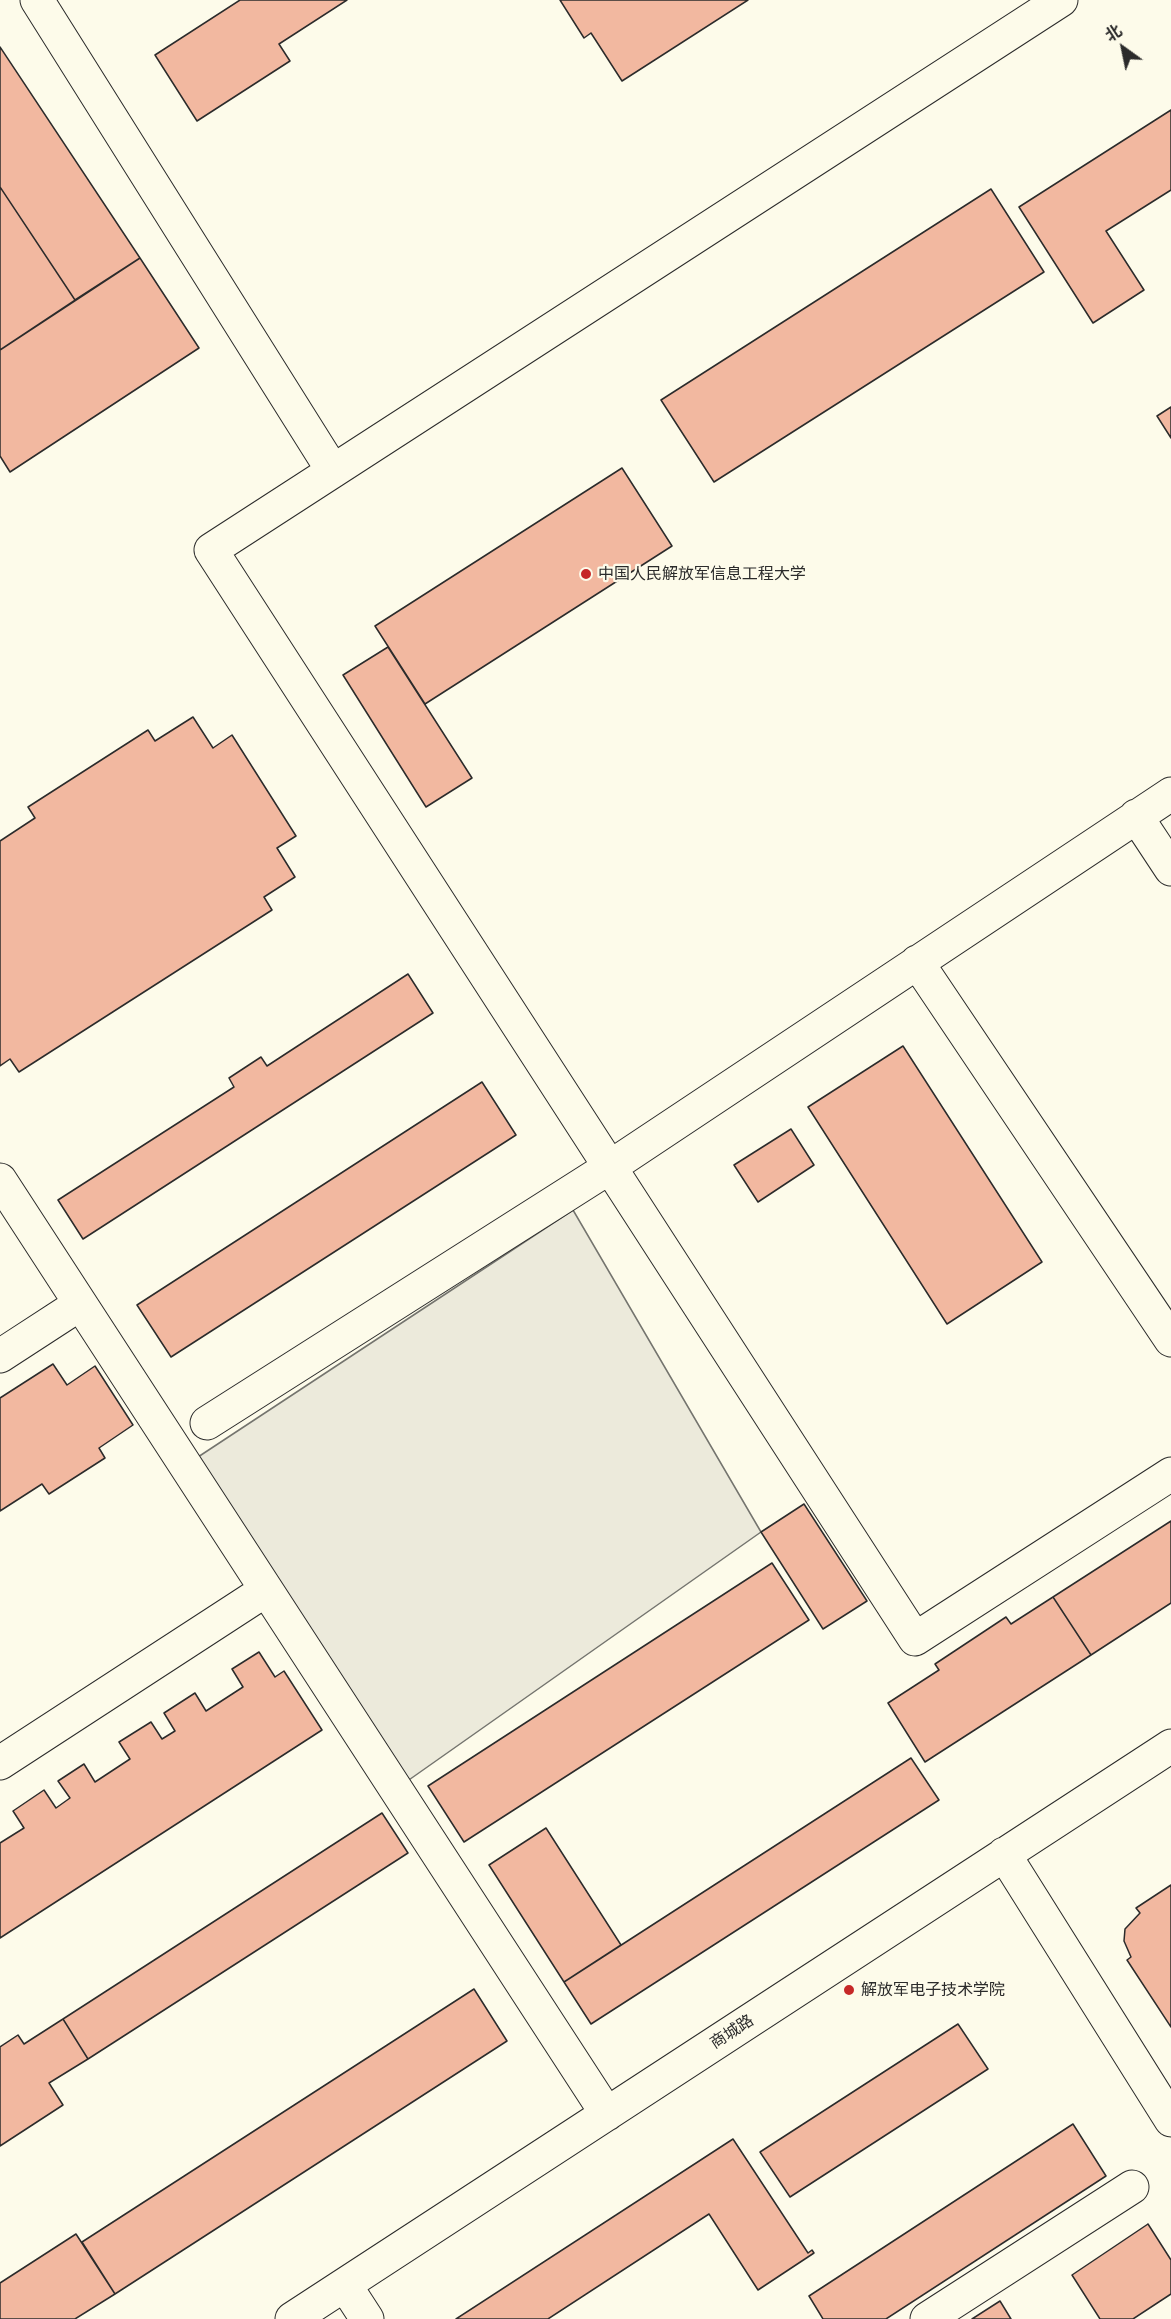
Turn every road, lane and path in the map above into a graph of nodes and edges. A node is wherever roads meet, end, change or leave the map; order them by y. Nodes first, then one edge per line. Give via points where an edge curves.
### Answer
1 (36, 0) edge
2 (1061, 0) edge
3 (333, 471) junction
4 (1171, 794) edge
5 (1136, 816) junction
6 (1171, 869) edge
7 (917, 962) junction
8 (610, 1167) junction
9 (0, 1180) edge
10 (80, 1304) junction
11 (1171, 1340) edge
12 (0, 1356) edge
13 (207, 1423) dead end
14 (1171, 1474) edge
15 (266, 1590) junction
16 (1171, 1746) edge
17 (0, 1762) edge
18 (1004, 1854) junction
19 (607, 2114) junction
20 (1171, 2120) edge
21 (1132, 2187) dead end
22 (345, 2285) junction
23 (292, 2319) edge
24 (367, 2319) edge
25 (927, 2319) edge

1 - 3 street
2 - 3 street
3 - 8 street via 211,550
4 - 5 street
5 - 6 street
5 - 7 street
7 - 8 street
7 - 11 street
8 - 13 street
8 - 14 street via 915,1639
9 - 10 street
10 - 12 street
10 - 15 street
15 - 17 street
15 - 19 street
16 - 18 street, 商城路
18 - 19 street, 商城路
18 - 20 street
19 - 22 street, 商城路
21 - 25 street
22 - 23 street, 商城路
22 - 24 street

